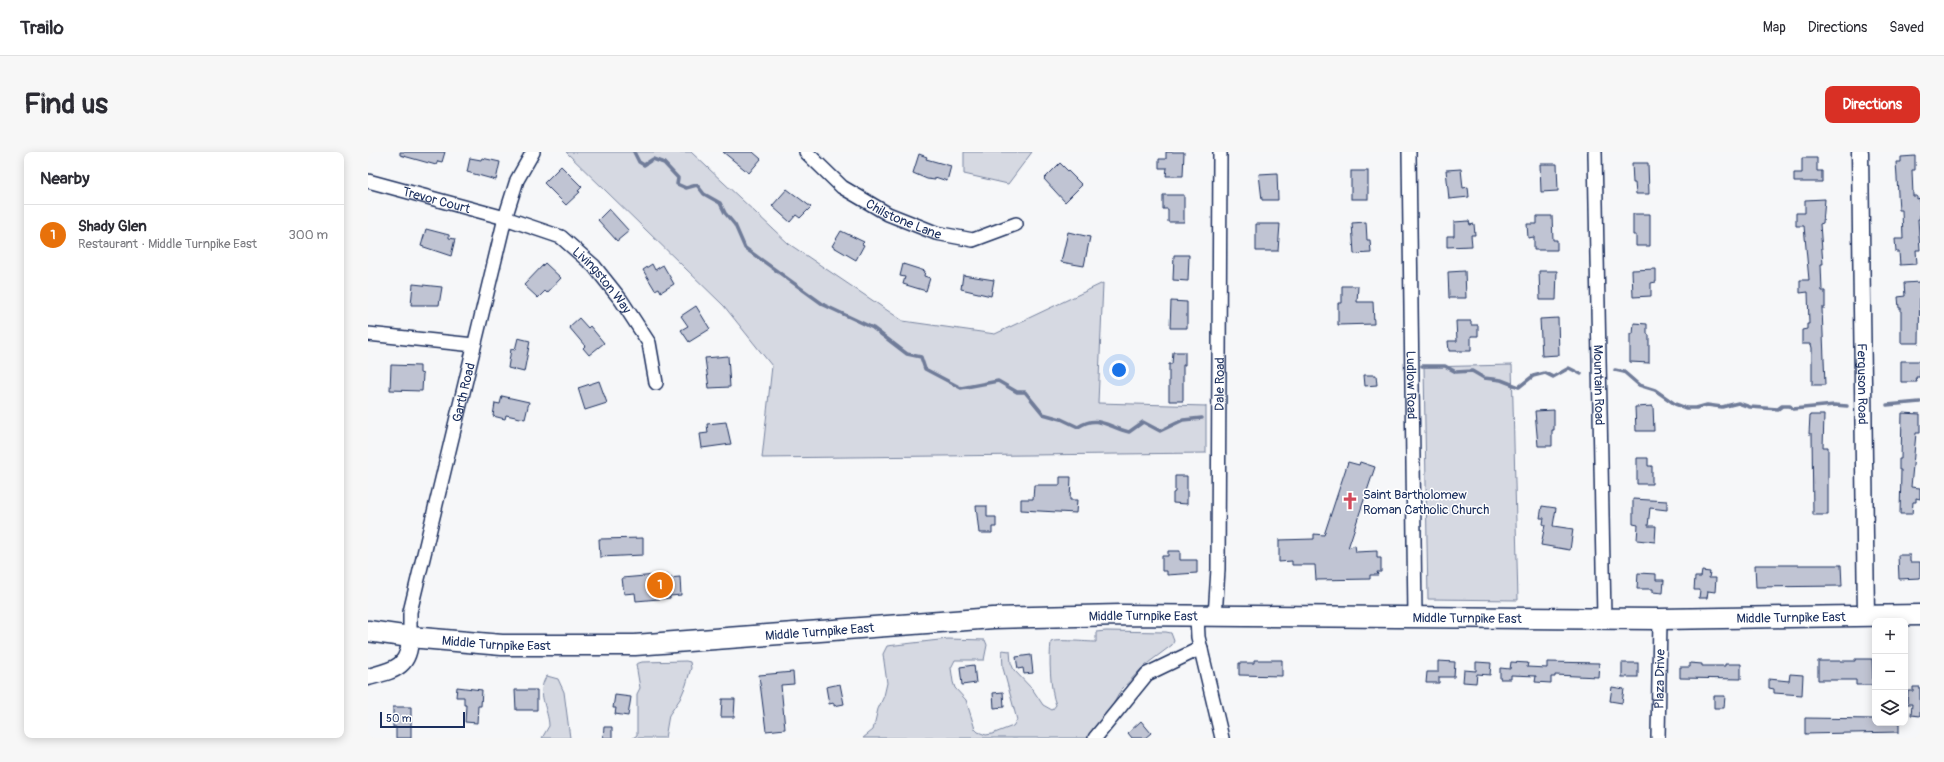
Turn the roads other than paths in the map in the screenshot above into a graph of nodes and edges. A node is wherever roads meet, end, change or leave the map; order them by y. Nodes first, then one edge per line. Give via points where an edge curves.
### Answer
1 (533, 152) edge
2 (806, 152) edge
3 (1220, 152) edge
4 (1409, 152) edge
5 (1595, 152) edge
6 (1860, 152) edge
7 (368, 181) edge
8 (504, 218) junction
9 (1016, 224) dead end
10 (368, 334) edge
11 (474, 345) junction
12 (656, 382) dead end
13 (1920, 615) edge
14 (1866, 616) junction
15 (1206, 617) junction
16 (1414, 617) junction
17 (1604, 618) junction
18 (1660, 619) junction
19 (368, 631) edge
20 (410, 637) junction
21 (1201, 648) junction
22 (368, 677) edge
23 (1095, 738) edge
24 (1222, 738) edge
25 (1658, 738) edge

1 - 8 street, Garth Road via 518,180
2 - 9 street, Chilstone Lane via 842,187 888,214 936,233 973,240
3 - 15 street, Dale Road via 1218,554
4 - 16 street, Ludlow Road
5 - 17 street, Mountain Road
6 - 14 street, Ferguson Road
7 - 8 street, Trevor Court
8 - 11 street, Garth Road
8 - 12 street, Livingston Way via 561,237 594,266 621,300 649,343
10 - 11 street
11 - 20 street, Garth Road via 410,612
13 - 14 main road, Middle Turnpike East
14 - 18 main road, Middle Turnpike East
15 - 16 main road, Middle Turnpike East
15 - 20 main road, Middle Turnpike East via 1121,615 993,618 634,646 510,645
15 - 21 street, Dale Road via 1198,637
16 - 17 main road, Middle Turnpike East
17 - 18 main road, Middle Turnpike East
18 - 25 street, Plaza Drive
19 - 20 main road, Middle Turnpike East
20 - 22 street via 409,654 399,668
21 - 23 street via 1147,674
21 - 24 street, Dale Road

